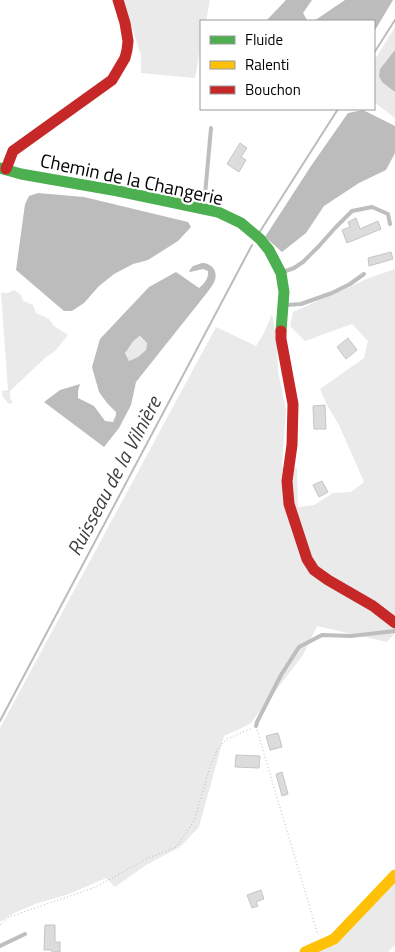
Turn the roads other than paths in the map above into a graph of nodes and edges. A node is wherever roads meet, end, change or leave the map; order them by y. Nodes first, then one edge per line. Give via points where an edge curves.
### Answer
1 (118, 0) edge
2 (211, 128) dead end
3 (3, 169) edge
4 (204, 208) junction
5 (390, 224) dead end
6 (281, 273) junction
7 (364, 274) dead end
8 (283, 305) junction
9 (395, 623) edge
10 (395, 631) edge
11 (256, 726) road end
12 (395, 875) edge
13 (26, 934) dead end
14 (0, 946) edge
15 (305, 952) edge

1 - 3 street via 129,36 128,53 122,66 112,80 13,151
2 - 4 lane
3 - 4 street, Chemin de la Changerie
4 - 6 street, Chemin de la Changerie via 230,217 250,230 269,250
5 - 6 lane via 388,214 372,207 352,211 303,262
6 - 8 street, Chemin de la Changerie
7 - 8 lane via 332,293 301,304
8 - 9 street, Chemin de la Changerie via 281,339 294,404 288,497 301,544 314,570
10 - 11 lane via 322,636 299,647
12 - 15 street via 334,939
13 - 14 lane

